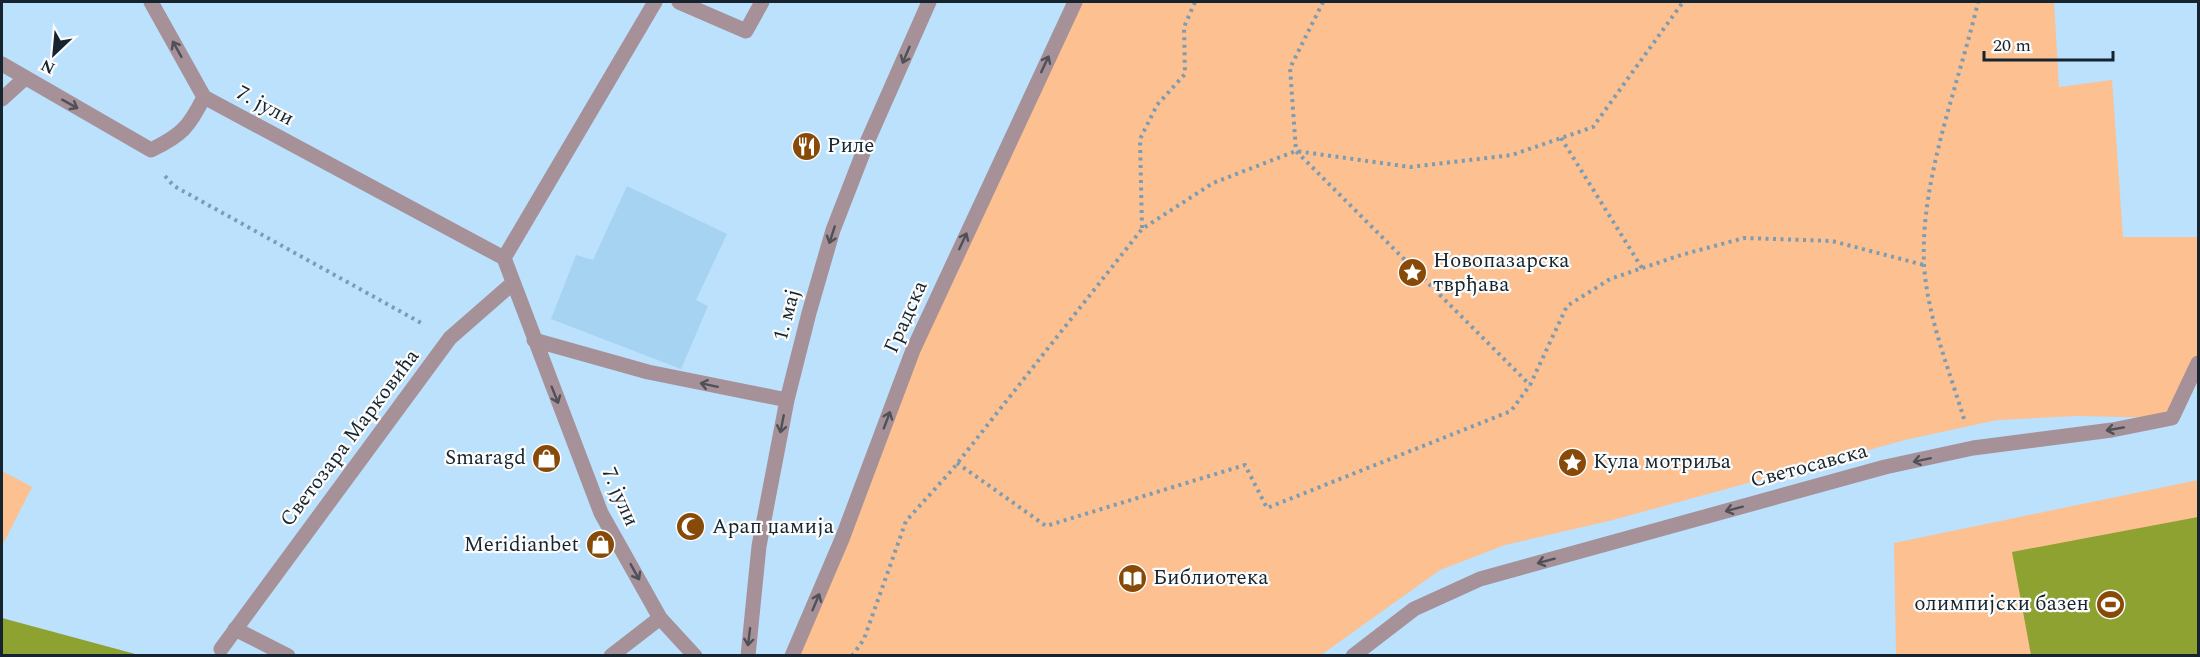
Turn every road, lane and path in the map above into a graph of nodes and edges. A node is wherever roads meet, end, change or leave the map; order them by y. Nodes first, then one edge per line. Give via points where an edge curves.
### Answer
1 (151, 2) edge
2 (655, 2) edge
3 (679, 2) edge
4 (762, 2) edge
5 (929, 2) edge
6 (1075, 2) edge
7 (1195, 2) edge
8 (1323, 2) edge
9 (1683, 2) edge
10 (1978, 2) edge
11 (2, 64) edge
12 (24, 79) junction
13 (204, 97) junction
14 (2, 99) edge
15 (1561, 138) junction
16 (151, 150) junction
17 (1296, 151) junction
18 (1142, 229) junction
19 (504, 258) junction
20 (1924, 265) junction
21 (1642, 268) junction
22 (513, 283) junction
23 (450, 338) junction
24 (534, 340) junction
25 (2199, 363) edge
26 (1530, 385) junction
27 (787, 400) junction
28 (1973, 448) junction
29 (957, 463) junction
30 (660, 618) junction
31 (235, 629) junction
32 (220, 649) dead end
33 (288, 656) edge
34 (611, 656) edge
35 (695, 656) edge
36 (748, 656) edge
37 (792, 656) edge
38 (852, 656) edge
39 (1353, 656) edge

13 -> 1 street
2 - 19 street
3 - 4 street via 746,31
5 -> 27 street, 1. мај via 833,230
37 -> 6 street, Градска via 842,539 913,350
7 - 18 path via 1184,27 1185,74 1157,105 1140,139
8 - 17 path via 1290,68
9 - 15 path via 1593,127
10 - 20 path via 1932,186
11 - 12 street
12 - 14 street
12 -> 16 street
13 - 16 street, 7. јули via 189,125 176,138
13 - 19 street, 7. јули
15 - 17 path via 1512,155 1410,167
15 - 21 path
16 - 23 path via 161,172 174,186
17 - 18 path via 1213,183
17 - 26 path
18 - 29 path
19 - 22 street, 7. јули
20 - 21 path via 1832,241 1744,238
20 - 28 path via 1941,341
21 - 26 path via 1610,279 1567,306
22 - 23 street, Светозара Марковића
22 - 24 street, 7. јули
23 - 31 street, Светозара Марковића
27 -> 24 street via 648,372
24 -> 30 street, 7. јули via 602,513
25 -> 28 street, Светосавска via 2172,418
26 - 29 path via 1511,411 1267,508 1245,465 1046,526
27 -> 36 street, 1. мај via 759,546
28 -> 39 street, Светосавска via 1885,467 1480,579 1414,609
29 - 38 path via 906,521 864,639
30 - 34 street
30 - 35 street, 7. јули
31 - 32 street, Светозара Марковића
31 - 33 street

